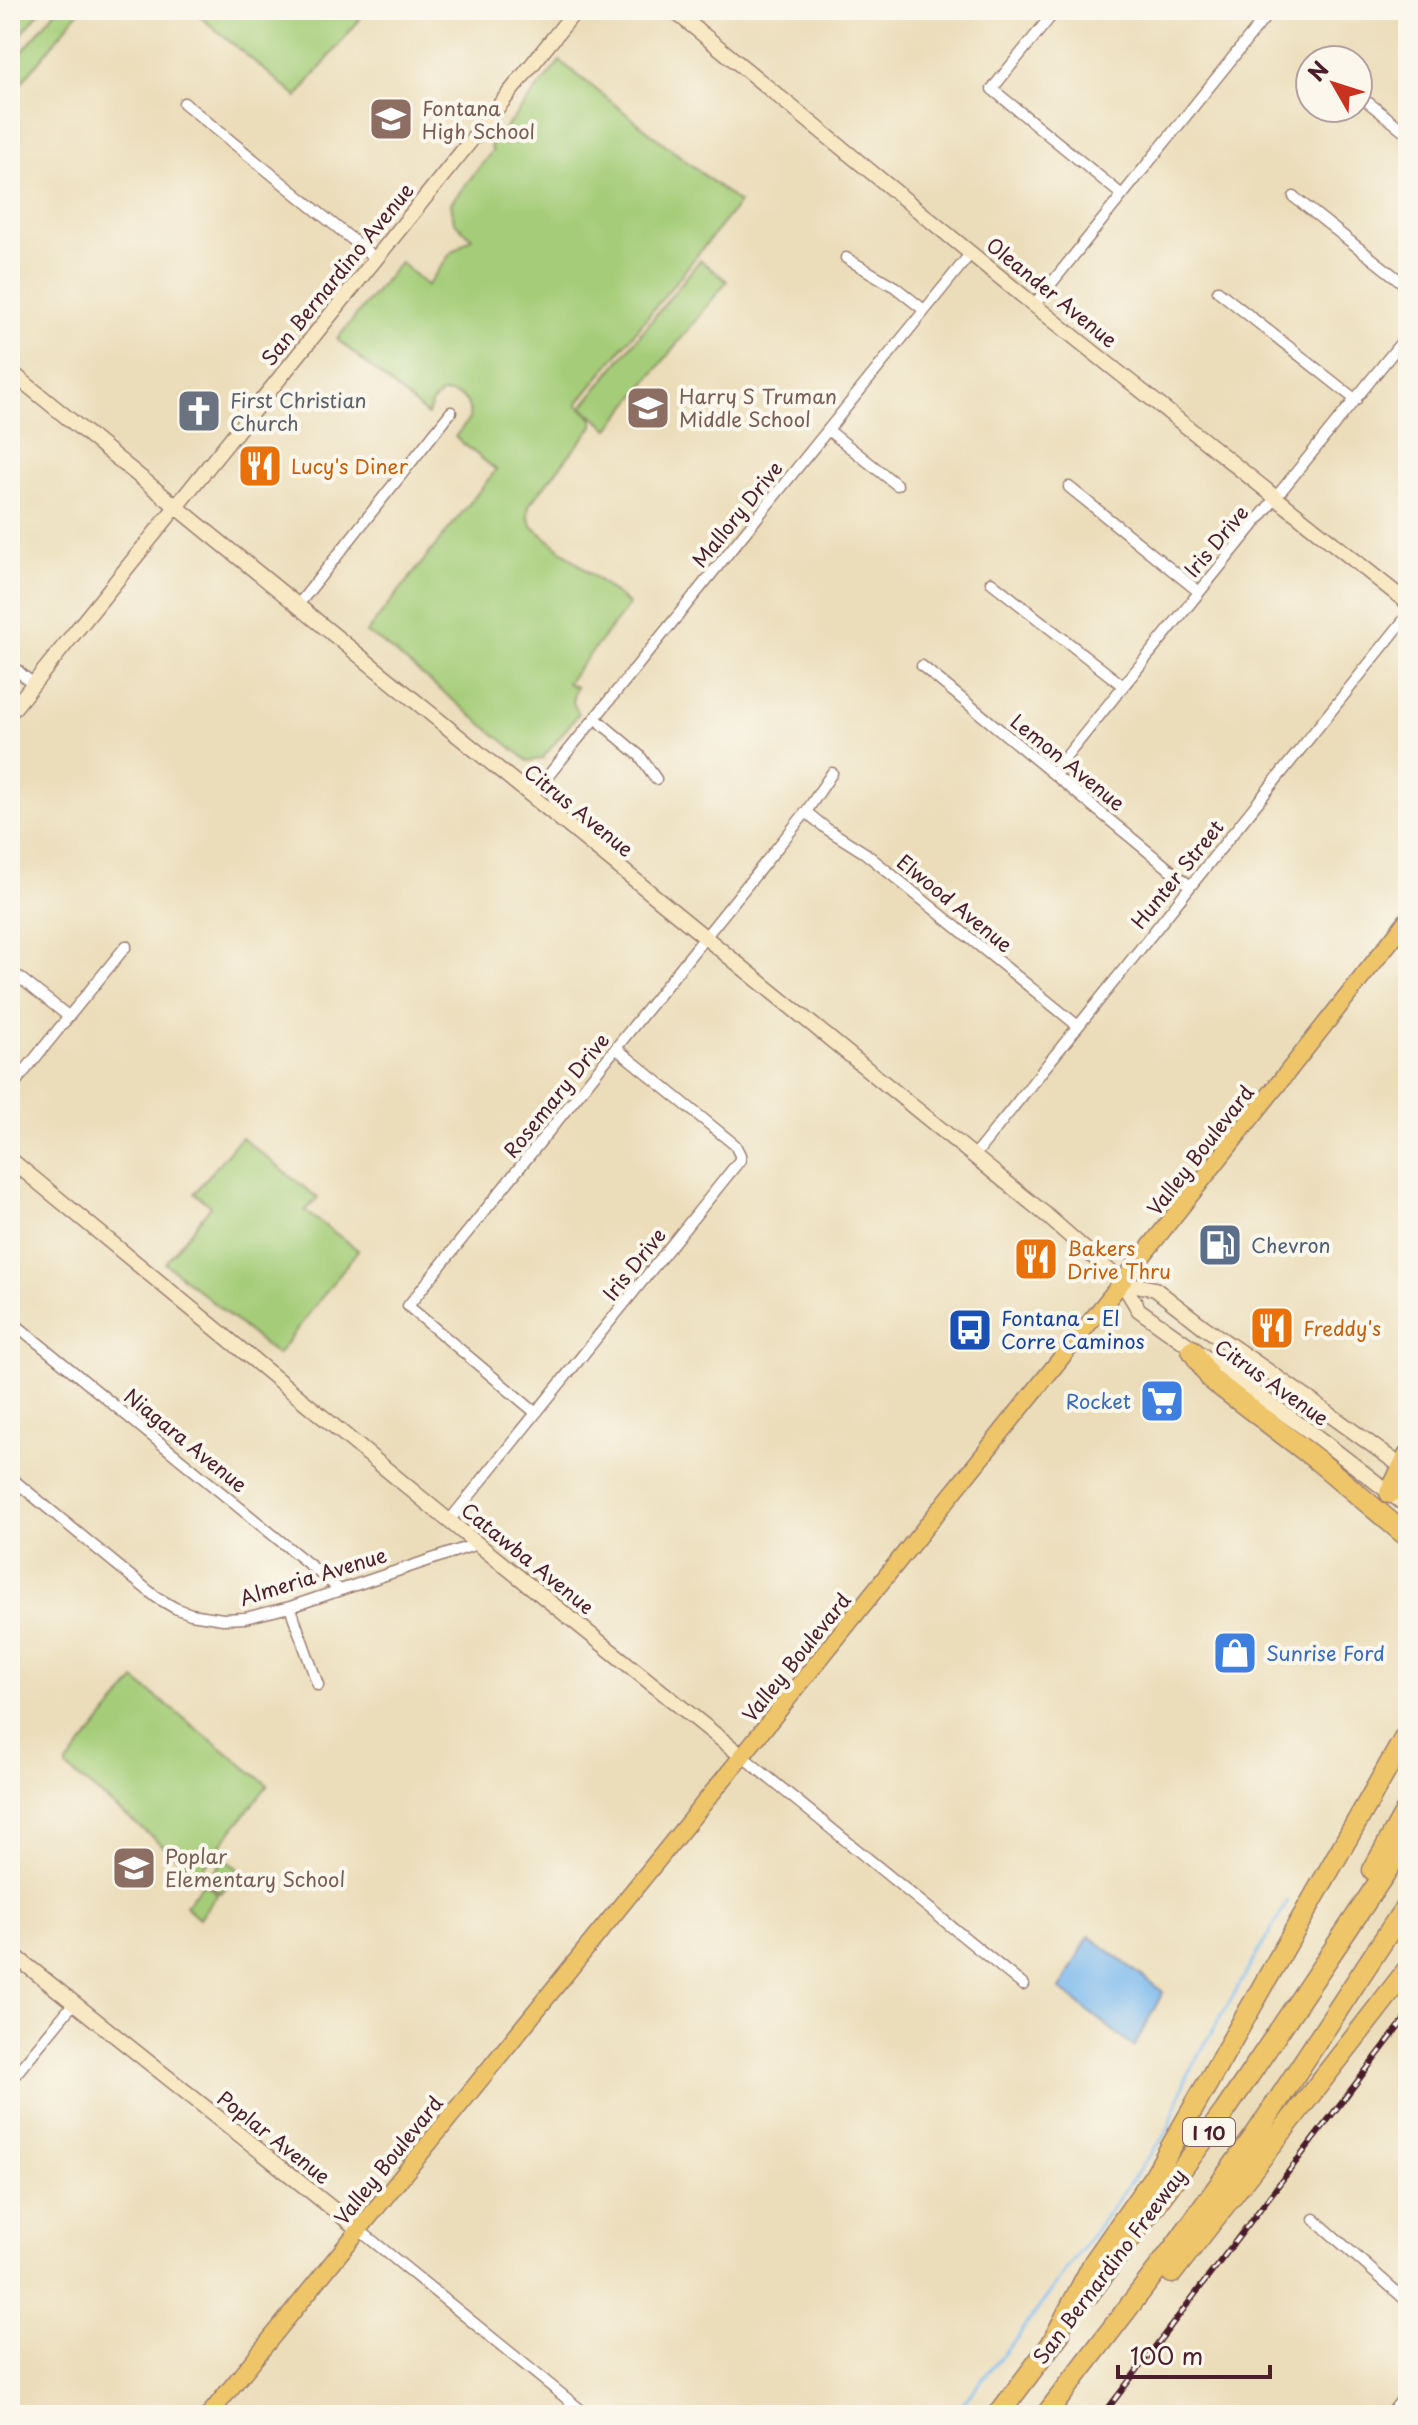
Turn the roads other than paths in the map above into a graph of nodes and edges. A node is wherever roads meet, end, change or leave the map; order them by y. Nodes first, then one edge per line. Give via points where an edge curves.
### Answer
1 (576, 10) edge
2 (673, 10) edge
3 (1056, 10) edge
4 (1271, 10) edge
5 (184, 103) dead end
6 (1374, 107) edge
7 (1408, 134) edge
8 (1122, 195) junction
9 (1294, 197) dead end
10 (971, 253) junction
11 (375, 258) junction
12 (846, 258) dead end
13 (1408, 287) edge
14 (1218, 291) dead end
15 (1034, 305) junction
16 (924, 310) junction
17 (1408, 334) edge
18 (10, 371) edge
19 (1356, 400) junction
20 (451, 412) dead end
21 (828, 430) junction
22 (897, 485) dead end
23 (1069, 487) dead end
24 (1276, 497) junction
25 (176, 506) junction
26 (991, 582) dead end
27 (1198, 591) junction
28 (1408, 603) edge
29 (298, 605) junction
30 (1408, 615) edge
31 (10, 664) edge
32 (922, 666) dead end
33 (33, 684) junction
34 (1122, 685) junction
35 (10, 713) edge
36 (595, 718) junction
37 (832, 773) dead end
38 (1053, 773) junction
39 (656, 779) dead end
40 (531, 797) junction
41 (806, 812) junction
42 (1190, 886) junction
43 (1408, 919) edge
44 (705, 938) junction
45 (126, 946) dead end
46 (10, 970) edge
47 (68, 1016) junction
48 (1078, 1026) junction
49 (617, 1049) junction
50 (10, 1089) edge
51 (974, 1156) junction
52 (10, 1159) edge
53 (1122, 1282) junction
54 (10, 1320) edge
55 (1192, 1350) junction
56 (536, 1413) junction
57 (1406, 1464) edge
58 (10, 1477) edge
59 (1390, 1493) junction
60 (1408, 1507) edge
61 (449, 1521) junction
62 (1408, 1537) edge
63 (477, 1544) junction
64 (339, 1589) junction
65 (290, 1607) junction
66 (318, 1685) dead end
67 (1408, 1732) edge
68 (742, 1756) junction
69 (1408, 1807) edge
70 (1408, 1839) edge
71 (1408, 1903) edge
72 (10, 1952) edge
73 (1408, 1969) edge
74 (1319, 1971) junction
75 (1023, 1985) dead end
76 (73, 2004) junction
77 (10, 2081) edge
78 (1314, 2219) dead end
79 (358, 2229) junction
80 (1408, 2302) edge
81 (1052, 2343) junction
82 (1091, 2356) junction
83 (1408, 2392) edge
84 (209, 2415) edge
85 (587, 2415) edge
86 (998, 2415) edge
87 (1046, 2415) edge
88 (1390, 2415) edge

1 - 11 main road, San Bernardino Avenue
2 - 10 main road, Oleander Avenue
3 - 8 street via 992,89
4 - 8 street
5 - 11 street
6 - 7 street
8 - 15 street
9 - 13 street
10 - 15 main road, Oleander Avenue
10 - 16 street, Mallory Drive
11 - 25 main road, San Bernardino Avenue
12 - 16 street
14 - 19 street
15 - 24 main road, Oleander Avenue
16 - 21 street, Mallory Drive
17 - 19 street, Iris Drive
18 - 25 main road, Citrus Avenue
19 - 24 street, Iris Drive
20 - 29 street
21 - 22 street
21 - 36 street, Mallory Drive
23 - 27 street
24 - 27 street, Iris Drive
24 - 28 main road, Oleander Avenue
25 - 29 main road, Citrus Avenue
25 - 33 main road, San Bernardino Avenue
26 - 34 street
27 - 34 street, Iris Drive
29 - 40 main road, Citrus Avenue
30 - 42 street, Hunter Street
31 - 33 street
32 - 38 street, Lemon Avenue
33 - 35 main road, San Bernardino Avenue
34 - 38 street, Iris Drive
36 - 39 street via 640,756
36 - 40 street, Mallory Drive
37 - 41 street, Rosemary Drive
38 - 42 street, Lemon Avenue
40 - 44 main road, Citrus Avenue
41 - 44 street, Rosemary Drive
41 - 48 street, Elwood Avenue via 865,853
42 - 48 street, Hunter Street
43 - 53 main road, Valley Boulevard
44 - 49 street, Rosemary Drive
44 - 51 main road, Citrus Avenue
45 - 47 street
46 - 47 street
47 - 50 street
48 - 51 street, Hunter Street
49 - 56 street, Iris Drive via 735,1145 740,1160
49 - 56 street, Rosemary Drive via 408,1306
51 - 53 main road, Citrus Avenue
52 - 61 main road, Catawba Avenue
53 - 55 main road, Citrus Avenue via 1139,1310
53 - 57 main road, Citrus Avenue via 1155,1289
53 - 68 main road, Valley Boulevard
54 - 64 street, Niagara Avenue
55 - 59 main road, Citrus Avenue
55 - 62 highway via 1211,1379
56 - 61 street, Iris Drive
57 - 59 highway
58 - 65 street, Almeria Avenue via 175,1608 223,1619
59 - 60 main road, Citrus Avenue
61 - 63 main road, Catawba Avenue
63 - 64 street, Almeria Avenue
63 - 68 main road, Catawba Avenue
64 - 65 street, Almeria Avenue
65 - 66 street
67 - 81 highway via 1162,2162 1094,2262
68 - 75 street, Catawba Avenue
68 - 79 main road, Valley Boulevard
69 - 74 highway
70 - 74 highway, San Bernardino Freeway / I 10
71 - 82 highway, San Bernardino Freeway / I 10 via 1256,2134
72 - 76 main road, Poplar Avenue
73 - 82 highway via 1140,2314
74 - 81 highway, San Bernardino Freeway / I 10 via 1225,2111
76 - 77 street
76 - 79 main road, Poplar Avenue
78 - 80 street
79 - 84 main road, Valley Boulevard
79 - 85 street, Poplar Avenue
81 - 86 highway, San Bernardino Freeway / I 10
82 - 87 highway, San Bernardino Freeway / I 10
83 - 88 street

